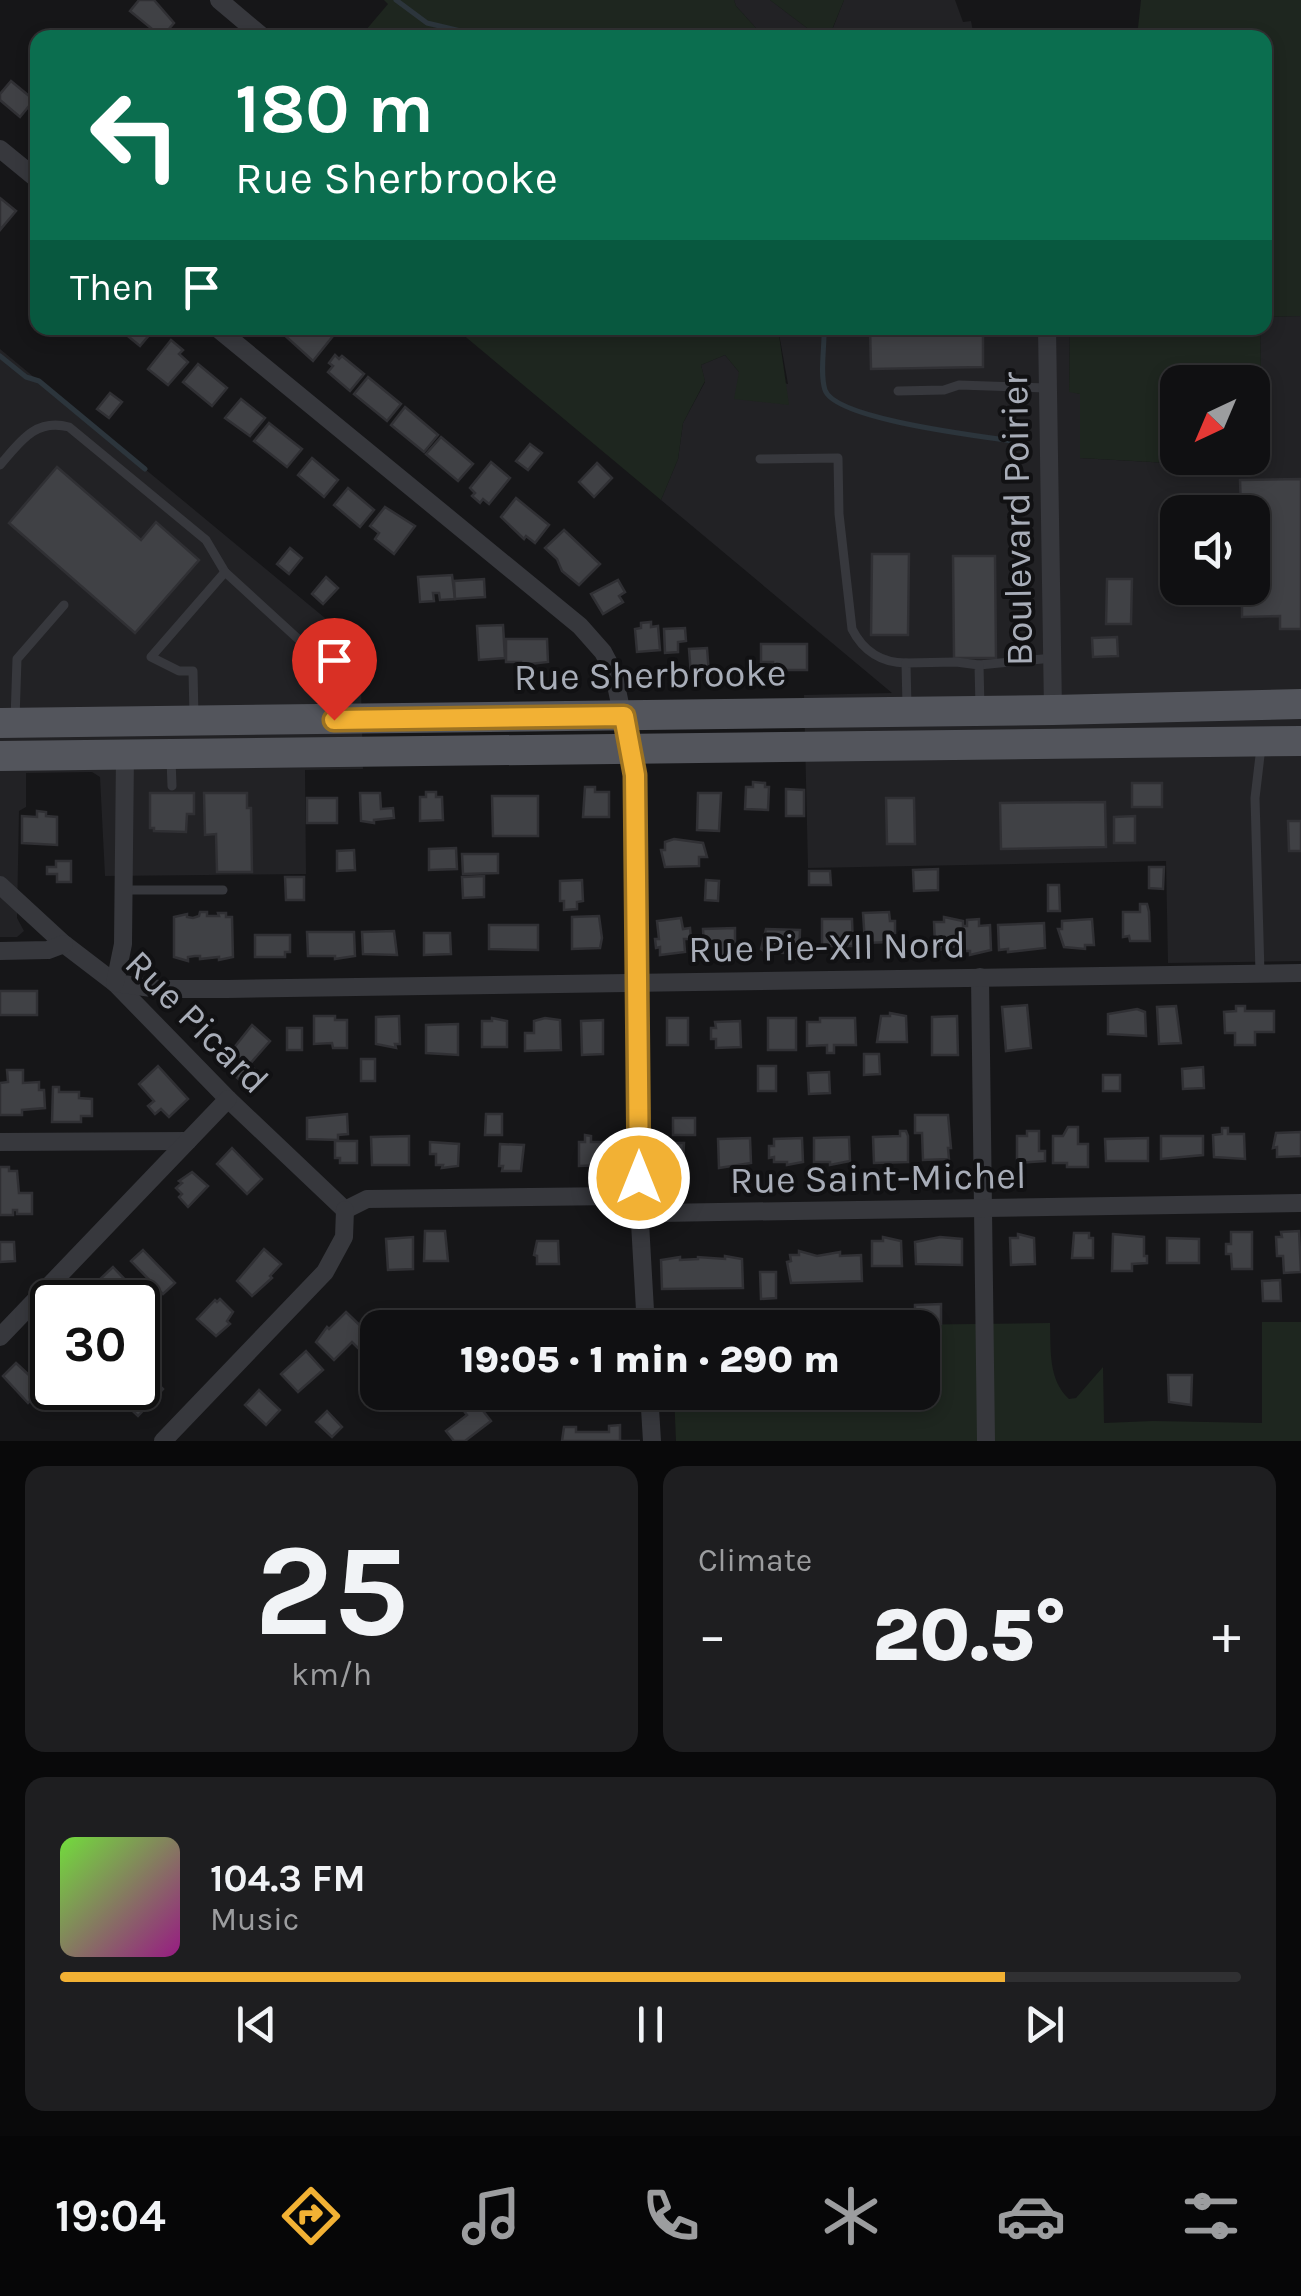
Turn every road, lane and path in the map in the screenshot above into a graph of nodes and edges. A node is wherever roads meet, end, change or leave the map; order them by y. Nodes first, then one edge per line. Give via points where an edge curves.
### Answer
1 (219, 0) edge
2 (255, 30) edge
3 (0, 149) edge
4 (30, 173) edge
5 (226, 335) edge
6 (1047, 335) edge
7 (1048, 388) junction
8 (898, 391) dead end
9 (760, 459) dead end
10 (0, 465) edge
11 (226, 572) junction
12 (64, 605) dead end
13 (1053, 658) junction
14 (906, 664) junction
15 (978, 665) junction
16 (1301, 704) edge
17 (1053, 710) junction
18 (980, 711) junction
19 (907, 712) junction
20 (624, 716) junction
21 (334, 720) junction
22 (194, 721) junction
23 (7, 723) edge
24 (1262, 741) junction
25 (1301, 741) edge
26 (630, 748) junction
27 (125, 754) junction
28 (171, 754) junction
29 (0, 756) edge
30 (172, 786) dead end
31 (0, 885) edge
32 (123, 890) junction
33 (224, 890) dead end
34 (64, 944) junction
35 (0, 951) edge
36 (1260, 973) junction
37 (1301, 973) edge
38 (980, 977) junction
39 (115, 983) junction
40 (638, 983) junction
41 (228, 1099) junction
42 (188, 1141) junction
43 (0, 1142) edge
44 (1301, 1203) edge
45 (639, 1205) junction
46 (985, 1208) junction
47 (345, 1210) junction
48 (645, 1310) edge
49 (2, 1332) edge
50 (650, 1410) edge
51 (163, 1441) edge
52 (652, 1441) edge
53 (986, 1441) edge

1 - 2 street
3 - 4 street
5 - 20 street via 580,626 611,666
6 - 7 street, Boulevard Poirier
7 - 8 lane
7 - 13 street, Boulevard Poirier
9 - 14 lane via 838,458 852,629 879,658
10 - 11 lane via 32,430 69,427 206,540
11 - 21 lane via 324,666 333,684
11 - 22 lane via 151,657 193,671
12 - 23 lane via 17,660
13 - 15 lane
13 - 17 street, Boulevard Poirier
14 - 15 lane
14 - 19 lane
15 - 18 lane
16 - 17 main road, Rue Sherbrooke
17 - 18 main road, Rue Sherbrooke
18 - 19 main road, Rue Sherbrooke
19 - 20 main road, Rue Sherbrooke
20 - 21 main road, Rue Sherbrooke
20 - 26 street
21 - 22 main road, Rue Sherbrooke
22 - 23 main road, Rue Sherbrooke
24 - 25 main road, Rue Sherbrooke
24 - 26 main road, Rue Sherbrooke
24 - 36 lane via 1255,798
26 - 28 main road, Rue Sherbrooke
26 - 40 street
27 - 28 main road, Rue Sherbrooke
27 - 29 main road, Rue Sherbrooke
27 - 32 street
28 - 30 lane
31 - 34 street, Rue Picard
32 - 33 lane
32 - 39 street
34 - 35 street
34 - 39 street, Rue Picard
36 - 37 street, Rue Pie-XII Nord
36 - 38 street, Rue Pie-XII Nord
38 - 40 street, Rue Pie-XII Nord
38 - 46 street
39 - 40 street, Rue Pie-XII Nord via 159,989
39 - 41 street, Rue Picard
40 - 45 street
41 - 42 street
41 - 47 street, Rue Picard
42 - 43 street
42 - 49 street
44 - 46 street, Rue Saint-Michel
45 - 46 street, Rue Saint-Michel via 659,1214
45 - 47 street, Rue Saint-Michel via 619,1196 367,1199
45 - 48 street
46 - 53 street
47 - 51 street via 344,1237 325,1272
50 - 52 street

